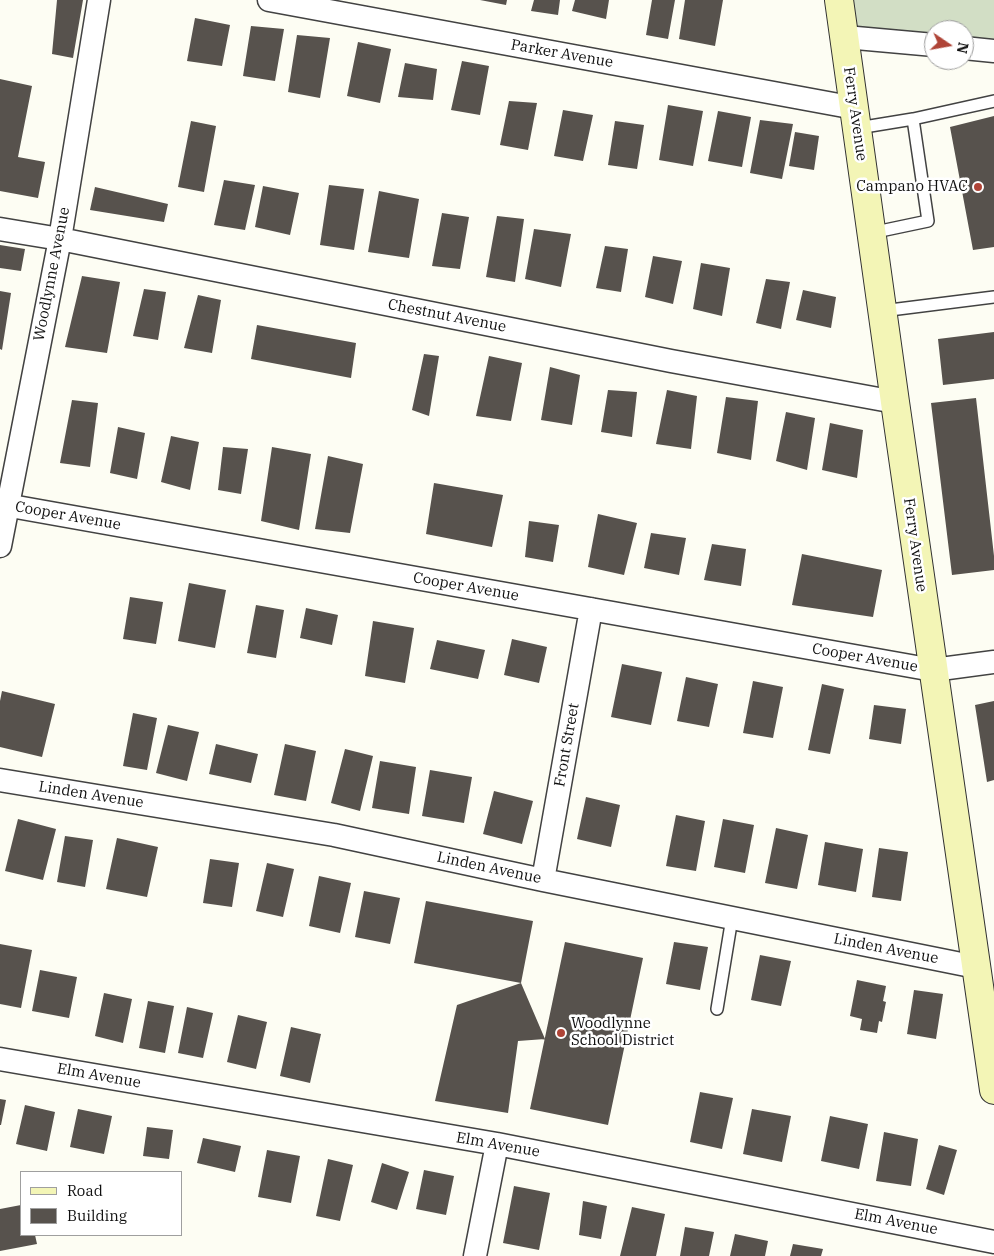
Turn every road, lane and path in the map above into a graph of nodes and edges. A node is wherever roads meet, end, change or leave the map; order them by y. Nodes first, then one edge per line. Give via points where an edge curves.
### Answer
1 (98, 0) edge
2 (269, 0) edge
3 (839, 0) edge
4 (845, 36) junction
5 (924, 44) edge
6 (974, 49) edge
7 (994, 50) edge
8 (994, 101) edge
9 (856, 118) junction
10 (913, 118) junction
11 (0, 229) edge
12 (872, 232) junction
13 (60, 239) junction
14 (994, 297) edge
15 (882, 311) junction
16 (894, 402) junction
17 (3, 505) edge
18 (0, 546) edge
19 (591, 609) junction
20 (994, 662) edge
21 (933, 670) junction
22 (0, 780) edge
23 (543, 880) junction
24 (732, 918) junction
25 (976, 967) junction
26 (717, 1010) dead end
27 (0, 1059) edge
28 (994, 1090) edge
29 (497, 1144) junction
30 (994, 1242) edge
31 (475, 1256) edge

1 - 13 street, Woodlynne Avenue
2 - 9 street, Parker Avenue
3 - 4 main road, Ferry Avenue
4 - 5 street
4 - 9 main road, Ferry Avenue
6 - 7 street
8 - 10 lane
9 - 10 lane
9 - 12 main road, Ferry Avenue
10 - 12 lane via 928,221
11 - 13 street, Chestnut Avenue
12 - 15 main road, Ferry Avenue
13 - 16 street, Chestnut Avenue via 671,361
13 - 17 street, Woodlynne Avenue
14 - 15 lane
15 - 16 main road, Ferry Avenue
16 - 21 main road, Ferry Avenue
17 - 18 street, Woodlynne Avenue
17 - 19 street, Cooper Avenue
19 - 21 street, Cooper Avenue
19 - 23 street, Front Street
20 - 21 street, Cooper Avenue
21 - 25 main road, Ferry Avenue
22 - 23 street, Linden Avenue via 334,835
23 - 24 street, Linden Avenue
24 - 25 street, Linden Avenue
24 - 26 lane
25 - 28 main road, Ferry Avenue
27 - 29 street, Elm Avenue
29 - 30 street, Elm Avenue
29 - 31 street

